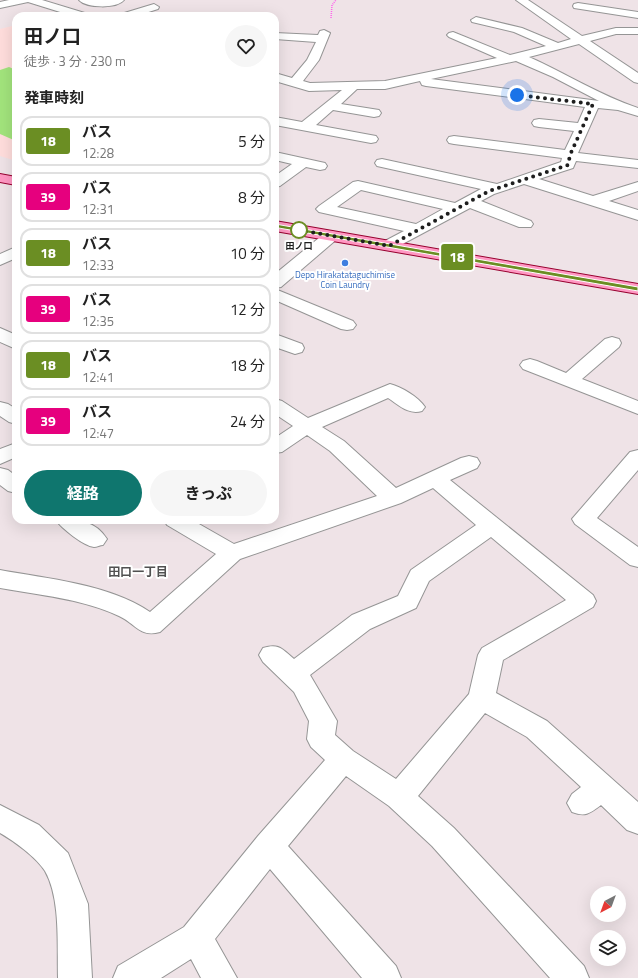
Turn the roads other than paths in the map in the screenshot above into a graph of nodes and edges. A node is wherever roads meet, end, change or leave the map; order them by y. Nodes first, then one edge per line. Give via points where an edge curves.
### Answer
1 (25, 0) edge
2 (31, 0) edge
3 (84, 0) edge
4 (119, 0) edge
5 (521, 0) edge
6 (3, 3) edge
7 (578, 6) dead end
8 (154, 7) dead end
9 (71, 12) edge
10 (138, 12) edge
11 (638, 15) edge
12 (476, 20) dead end
13 (514, 20) dead end
14 (500, 26) junction
15 (638, 31) edge
16 (453, 35) dead end
17 (279, 36) edge
18 (579, 40) junction
19 (556, 46) junction
20 (513, 58) junction
21 (279, 78) edge
22 (638, 79) edge
23 (418, 80) junction
24 (293, 82) junction
25 (354, 86) junction
26 (280, 89) dead end
27 (593, 104) junction
28 (331, 106) junction
29 (619, 106) junction
30 (638, 112) edge
31 (374, 113) dead end
32 (279, 122) edge
33 (539, 123) dead end
34 (306, 126) junction
35 (582, 128) junction
36 (371, 139) dead end
37 (454, 140) dead end
38 (570, 155) junction
39 (279, 157) edge
40 (304, 162) junction
41 (382, 163) dead end
42 (638, 164) edge
43 (320, 166) dead end
44 (0, 178) edge
45 (12, 180) edge
46 (279, 180) edge
47 (526, 180) junction
48 (638, 186) edge
49 (497, 188) junction
50 (594, 201) junction
51 (463, 205) junction
52 (638, 215) edge
53 (525, 224) dead end
54 (279, 227) edge
55 (418, 229) junction
56 (331, 236) junction
57 (389, 246) junction
58 (12, 254) edge
59 (0, 260) edge
60 (279, 279) edge
61 (638, 289) edge
62 (279, 296) edge
63 (347, 325) dead end
64 (0, 334) edge
65 (12, 341) edge
66 (279, 342) edge
67 (612, 343) dead end
68 (295, 348) dead end
69 (530, 365) dead end
70 (569, 380) junction
71 (415, 407) dead end
72 (279, 408) edge
73 (638, 408) edge
74 (307, 426) junction
75 (279, 444) edge
76 (12, 450) edge
77 (0, 457) edge
78 (638, 457) edge
79 (469, 463) dead end
80 (0, 475) edge
81 (435, 479) junction
82 (12, 483) edge
83 (393, 498) junction
84 (73, 524) edge
85 (182, 524) edge
86 (492, 525) junction
87 (95, 539) dead end
88 (232, 553) junction
89 (638, 559) edge
90 (0, 580) edge
91 (272, 655) dead end
92 (293, 674) junction
93 (482, 698) junction
94 (343, 759) junction
95 (399, 797) junction
96 (0, 818) edge
97 (638, 821) edge
98 (269, 846) junction
99 (196, 938) junction
100 (75, 978) edge
101 (130, 978) edge
102 (220, 978) edge
103 (384, 978) edge
104 (572, 978) edge

1 - 6 street
2 - 9 street
3 - 4 street via 108,4
5 - 18 street
7 - 11 street
8 - 10 street
12 - 14 street
13 - 14 street
14 - 19 street via 518,30
15 - 18 street via 616,31
16 - 20 street
17 - 24 street via 323,36 317,56 308,70
18 - 19 street
18 - 22 street
19 - 20 street
20 - 23 street
20 - 29 street via 558,74
21 - 24 street
23 - 25 street
23 - 27 street
24 - 25 street via 309,87
24 - 26 street
25 - 28 street
27 - 29 street
27 - 35 street
28 - 31 street
28 - 34 street
29 - 30 street
32 - 34 street
33 - 35 street
34 - 36 street
35 - 38 street
37 - 38 street via 493,140
38 - 42 street
38 - 47 street via 568,165
39 - 40 street
40 - 43 street
40 - 46 street
41 - 49 street
44 - 45 main road
47 - 49 street
47 - 50 street
48 - 50 street
49 - 51 street
50 - 52 street
51 - 53 street
51 - 55 street
51 - 55 street via 358,185 324,209
54 - 56 main road
55 - 57 street
56 - 57 main road
56 - 60 street
57 - 61 main road
58 - 59 street
62 - 63 street
64 - 65 street
66 - 68 street
67 - 70 street
69 - 70 street
70 - 73 street
71 - 74 street via 390,390
72 - 74 street
74 - 75 street
74 - 83 street via 337,446
76 - 77 street
78 - 89 street via 583,519
79 - 81 street
80 - 82 street
81 - 83 street
81 - 86 street
83 - 88 street
84 - 87 street
85 - 88 street
86 - 92 street via 420,576 407,602 361,622
86 - 93 street via 584,601 491,655
88 - 90 street via 152,625 129,610 86,595
91 - 92 street
92 - 94 street via 304,685 323,721 321,739
93 - 95 street
93 - 97 street via 537,729 592,796
94 - 95 street
94 - 98 street
95 - 104 street via 443,837
96 - 100 street via 28,834 57,863 72,904
98 - 99 street
98 - 103 street
99 - 101 street
99 - 102 street

